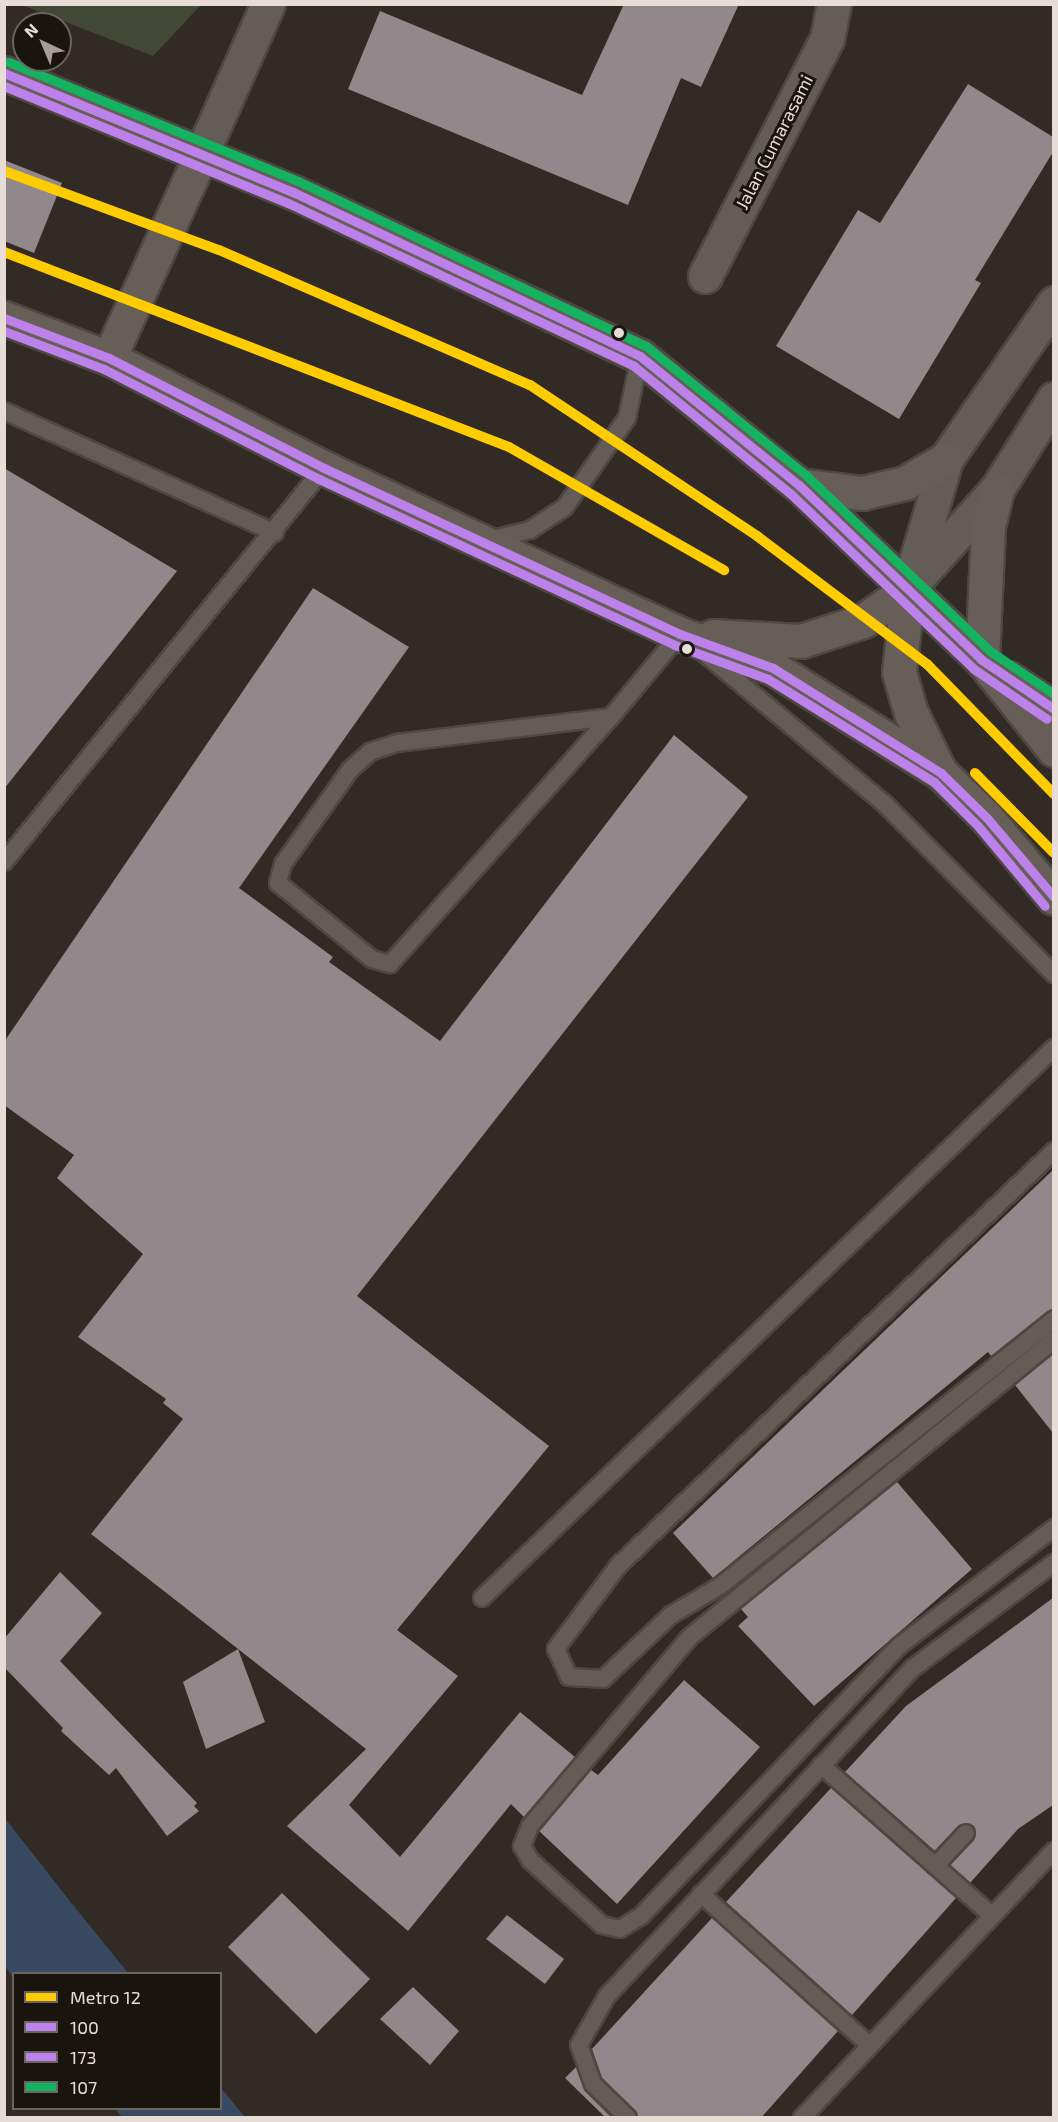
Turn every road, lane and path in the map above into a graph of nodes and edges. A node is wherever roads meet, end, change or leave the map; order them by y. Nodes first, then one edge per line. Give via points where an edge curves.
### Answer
1 (268, 4) edge
2 (834, 4) edge
3 (4, 73) edge
4 (201, 155) junction
5 (705, 276) dead end
6 (1053, 303) edge
7 (4, 318) edge
8 (640, 356) junction
9 (109, 358) junction
10 (1053, 399) edge
11 (4, 411) edge
12 (946, 459) junction
13 (324, 468) junction
14 (799, 485) junction
15 (998, 489) junction
16 (275, 533) junction
17 (483, 541) junction
18 (908, 589) junction
19 (680, 634) junction
20 (982, 660) junction
21 (1053, 709) edge
22 (611, 717) junction
23 (1053, 750) edge
24 (941, 773) junction
25 (4, 862) edge
26 (1053, 898) edge
27 (1053, 975) edge
28 (1053, 1048) edge
29 (1053, 1151) edge
30 (1053, 1319) edge
31 (1053, 1340) edge
32 (1053, 1528) edge
33 (1053, 1563) edge
34 (483, 1598) dead end
35 (821, 1766) junction
36 (966, 1833) dead end
37 (1053, 1851) edge
38 (935, 1866) junction
39 (701, 1894) junction
40 (990, 1914) junction
41 (869, 2045) junction
42 (628, 2118) edge
43 (802, 2118) edge

1 - 4 street
2 - 5 street, Jalan Cumarasami via 827,39
3 - 4 main road
4 - 8 main road via 293,192
4 - 9 main road
6 - 12 street
7 - 9 main road
8 - 14 main road
8 - 17 lane via 627,418 565,507 530,530
9 - 13 main road
10 - 15 street
11 - 16 lane
12 - 14 main road via 905,483 862,493
12 - 18 street
13 - 16 lane
13 - 17 main road
14 - 18 main road
15 - 18 street
15 - 20 main road via 988,526
16 - 25 lane
17 - 19 main road
18 - 19 main road via 863,621 801,641
18 - 20 main road
18 - 24 main road via 899,672 911,713
19 - 22 lane
19 - 24 main road via 773,668
19 - 27 lane via 885,804
20 - 21 main road
20 - 23 main road
22 - 22 lane via 397,743 370,752 350,770 297,846 278,883 372,959 390,964
24 - 26 main road via 987,818
28 - 34 lane
29 - 30 lane via 618,1566 556,1649 569,1677 603,1679 671,1616 720,1586
31 - 32 lane via 689,1638 530,1826 522,1846 530,1860 602,1925 620,1929 642,1915 899,1646
33 - 35 lane via 913,1668
35 - 38 lane
35 - 39 lane
36 - 38 lane
37 - 40 lane
38 - 40 lane
39 - 41 lane
39 - 42 lane via 607,1996 579,2045 593,2084
40 - 41 lane
41 - 43 lane

